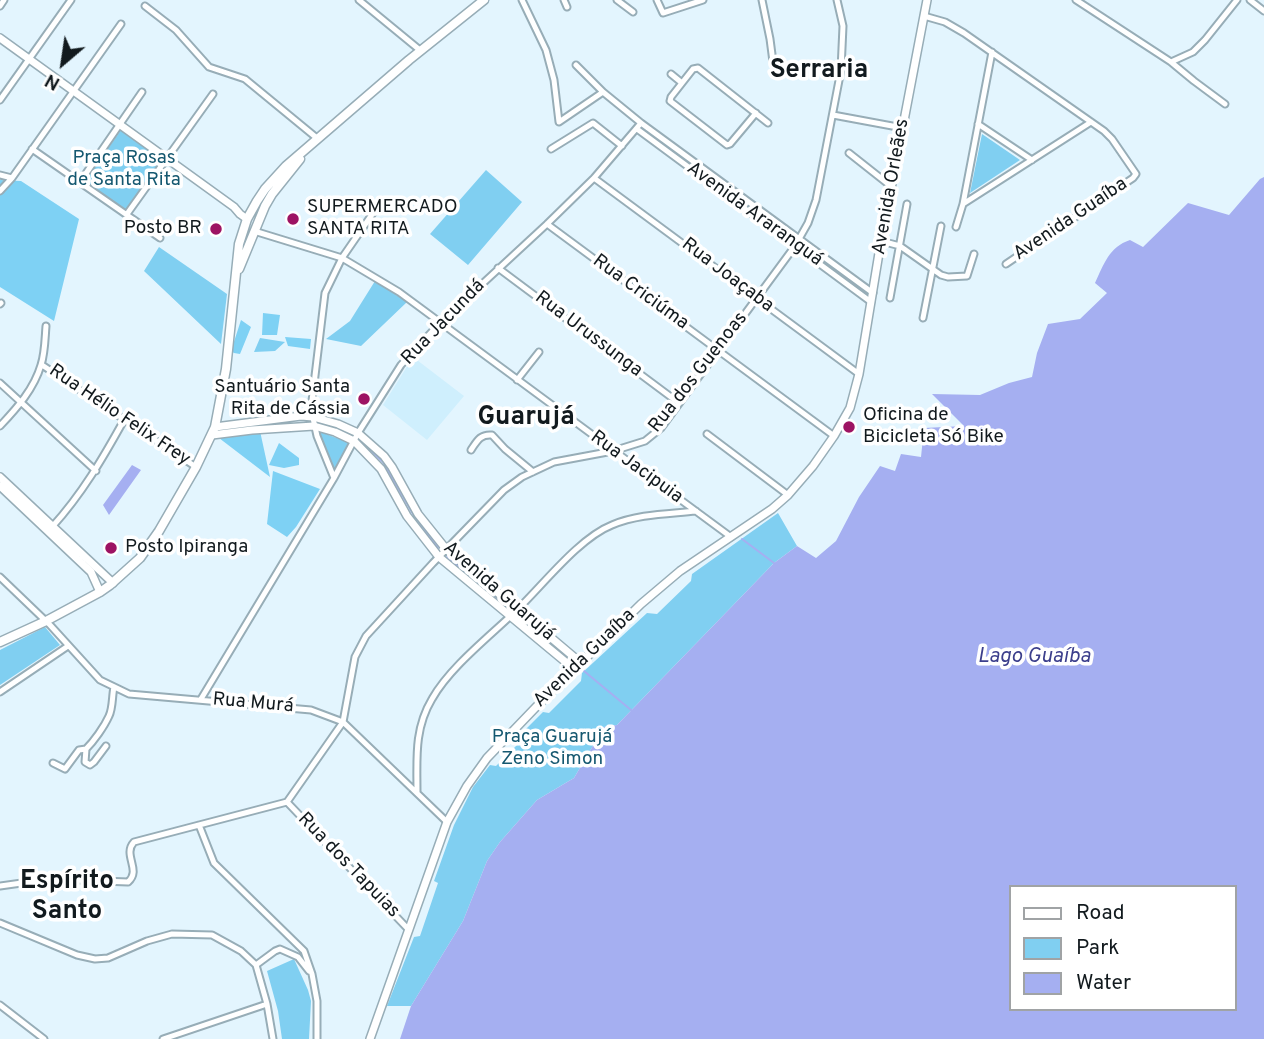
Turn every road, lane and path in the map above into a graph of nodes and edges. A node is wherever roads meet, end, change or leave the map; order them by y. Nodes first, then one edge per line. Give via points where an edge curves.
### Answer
1 (4, 0) edge
2 (71, 0) edge
3 (359, 0) edge
4 (484, 0) edge
5 (522, 0) edge
6 (564, 0) edge
7 (617, 0) edge
8 (657, 0) edge
9 (703, 0) edge
10 (762, 0) edge
11 (837, 0) edge
12 (927, 0) edge
13 (1076, 0) edge
14 (1237, 0) edge
15 (1250, 0) edge
16 (0, 6) edge
17 (145, 6) dead end
18 (567, 7) dead end
19 (1264, 11) edge
20 (633, 12) dead end
21 (925, 16) junction
22 (121, 24) dead end
23 (0, 38) edge
24 (421, 51) junction
25 (992, 52) junction
26 (30, 59) junction
27 (773, 62) dead end
28 (1171, 62) junction
29 (576, 65) dead end
30 (671, 74) dead end
31 (682, 83) junction
32 (74, 90) junction
33 (142, 92) dead end
34 (603, 92) junction
35 (213, 94) dead end
36 (0, 100) edge
37 (1225, 104) dead end
38 (756, 113) junction
39 (833, 116) junction
40 (1091, 122) junction
41 (768, 123) dead end
42 (120, 124) junction
43 (978, 124) junction
44 (639, 126) junction
45 (903, 128) junction
46 (318, 139) junction
47 (622, 146) junction
48 (32, 149) junction
49 (551, 149) dead end
50 (849, 153) dead end
51 (167, 159) junction
52 (1032, 160) junction
53 (691, 165) junction
54 (0, 175) edge
55 (12, 178) junction
56 (594, 178) junction
57 (80, 182) junction
58 (892, 187) junction
59 (731, 190) junction
60 (0, 191) edge
61 (727, 196) junction
62 (907, 204) dead end
63 (963, 204) junction
64 (373, 213) dead end
65 (127, 215) junction
66 (248, 217) junction
67 (258, 220) junction
68 (547, 224) junction
69 (941, 226) dead end
70 (956, 227) dead end
71 (254, 231) junction
72 (160, 238) dead end
73 (881, 242) junction
74 (797, 243) junction
75 (239, 244) junction
76 (249, 246) junction
77 (900, 246) junction
78 (974, 254) dead end
79 (342, 258) junction
80 (1006, 264) dead end
81 (498, 268) junction
82 (932, 270) junction
83 (235, 278) junction
84 (757, 298) junction
85 (872, 298) junction
86 (890, 298) dead end
87 (923, 318) dead end
88 (440, 323) junction
89 (46, 326) dead end
90 (717, 350) junction
91 (539, 352) dead end
92 (42, 365) junction
93 (859, 374) junction
94 (517, 380) junction
95 (0, 383) edge
96 (679, 402) junction
97 (21, 403) junction
98 (313, 417) junction
99 (124, 420) junction
100 (0, 426) edge
101 (314, 426) junction
102 (213, 431) junction
103 (707, 434) dead end
104 (834, 436) junction
105 (356, 437) junction
106 (471, 450) dead end
107 (613, 451) junction
108 (196, 467) junction
109 (96, 471) junction
110 (533, 472) junction
111 (0, 477) edge
112 (334, 478) junction
113 (0, 486) edge
114 (11, 493) junction
115 (788, 495) junction
116 (696, 511) junction
117 (50, 529) junction
118 (731, 537) junction
119 (446, 550) junction
120 (439, 557) junction
121 (0, 577) edge
122 (113, 583) junction
123 (100, 592) junction
124 (517, 610) junction
125 (510, 616) junction
126 (46, 621) junction
127 (0, 642) edge
128 (68, 646) junction
129 (577, 666) junction
130 (114, 687) junction
131 (0, 692) edge
132 (201, 699) junction
133 (343, 722) junction
134 (106, 746) dead end
135 (86, 749) junction
136 (53, 763) dead end
137 (417, 792) junction
138 (287, 802) junction
139 (447, 822) junction
140 (199, 825) junction
141 (1, 885) edge
142 (0, 923) edge
143 (408, 929) junction
144 (256, 965) junction
145 (312, 974) junction
146 (267, 1004) junction
147 (0, 1006) edge
148 (44, 1039) edge
149 (163, 1039) edge
150 (273, 1039) edge
151 (317, 1039) edge
152 (370, 1039) edge

1 - 16 street
2 - 26 street
3 - 24 street
4 - 24 main road
5 - 34 street via 546,50 559,122
6 - 18 street
7 - 20 street
8 - 9 street via 663,13
10 - 27 street
11 - 39 street, Rua dos Guenoas via 843,26
12 - 21 street, Avenida Orleães
13 - 28 street
14 - 28 street via 1193,52
15 - 19 street
17 - 46 street via 177,30 209,68 245,79
21 - 25 street via 945,22
21 - 45 street, Avenida Orleães
22 - 32 street
23 - 26 street
24 - 46 main road
25 - 40 street
25 - 43 street
26 - 32 street
26 - 36 street
28 - 37 street
29 - 34 street, Avenida Araranguá
30 - 31 street
31 - 38 street via 698,68
31 - 38 street via 670,101 727,145
32 - 42 street
32 - 48 street
33 - 42 street
34 - 44 street, Avenida Araranguá
35 - 51 street
38 - 41 street
39 - 45 street
39 - 74 street, Rua dos Guenoas via 816,201
40 - 52 street
40 - 80 street, Avenida Guaíba via 1112,139 1136,176
42 - 51 street
42 - 57 street
43 - 52 street
43 - 63 street
44 - 47 street, Rua Jacundá
44 - 53 street, Avenida Araranguá
45 - 58 street, Avenida Orleães
46 - 66 main road via 268,186
46 - 67 main road via 272,194
47 - 49 street via 593,123
47 - 56 street, Rua Jacundá
48 - 55 street
48 - 57 street
50 - 58 street
51 - 65 street
51 - 66 street via 243,209
52 - 63 street
53 - 59 street, Avenida Araranguá
53 - 61 street, Avenida Araranguá
54 - 55 street
55 - 60 street
56 - 68 street, Rua Jacundá
56 - 84 street, Rua Joaçaba
57 - 65 street
58 - 73 street, Avenida Orleães
59 - 61 street
59 - 74 street, Avenida Araranguá
61 - 74 street, Avenida Araranguá
62 - 77 street
63 - 70 street
64 - 79 street
65 - 72 street
66 - 67 street
66 - 75 main road
67 - 71 main road
68 - 81 street, Rua Jacundá
68 - 90 street, Rua Criciúma
69 - 82 street
71 - 76 main road
71 - 79 street, Rua Jacipuia
73 - 77 street
73 - 85 street, Avenida Orleães
74 - 84 street, Rua dos Guenoas
74 - 85 street, Avenida Araranguá
75 - 76 main road
75 - 83 main road
76 - 83 main road
77 - 82 street
77 - 86 street
78 - 82 street via 965,278
79 - 88 street, Rua Jacipuia
79 - 98 street via 325,293
81 - 88 street, Rua Jacundá
81 - 96 street, Rua Urussunga
82 - 87 street
83 - 102 main road via 226,369
84 - 90 street, Rua dos Guenoas
84 - 93 street, Rua Joaçaba
85 - 93 street, Avenida Orleães
88 - 94 street, Rua Jacipuia
88 - 105 street, Rua Jacundá via 401,365
89 - 92 street
90 - 96 street, Rua dos Guenoas
90 - 104 street, Rua Criciúma
91 - 94 street
92 - 97 street
92 - 99 street, Rua Hélio Felix Frey
93 - 104 street, Avenida Guaíba
94 - 107 street, Rua Jacipuia
95 - 97 street
96 - 107 street, Rua dos Guenoas via 661,428 645,441
97 - 100 street
97 - 109 street
98 - 101 street
98 - 102 street, Avenida Guarujá
98 - 105 street, Avenida Guarujá via 338,424
99 - 108 street, Rua Hélio Felix Frey
99 - 109 street
101 - 102 street, Avenida Guarujá
101 - 105 street, Avenida Guarujá
101 - 112 street
102 - 108 main road
103 - 115 street
104 - 115 street, Avenida Guaíba
105 - 112 street, Rua Jacundá
105 - 119 street, Avenida Guarujá via 384,456 418,514
105 - 120 street, Avenida Guarujá
106 - 110 street via 480,437 492,435
107 - 110 street, Rua dos Guenoas via 554,462
107 - 116 street, Rua Jacipuia
108 - 122 main road via 140,558
109 - 117 street
110 - 119 street, Rua dos Guenoas via 504,490
111 - 114 street
112 - 132 street, Rua Jacundá
113 - 114 street
114 - 117 street
115 - 118 street, Avenida Guaíba
116 - 118 street, Rua Jacipuia
116 - 124 street via 610,525 582,544
117 - 122 street
117 - 123 street via 91,572
118 - 129 street, Avenida Guaíba via 680,571
119 - 120 street, Rua dos Guenoas
119 - 124 street, Avenida Guarujá
120 - 125 street, Avenida Guarujá
120 - 133 street, Rua dos Guenoas via 359,646
121 - 126 street, Rua Murá
122 - 123 main road
123 - 126 main road
124 - 125 street
124 - 129 street, Avenida Guarujá
125 - 129 street, Avenida Guarujá
125 - 137 street via 446,677 431,700 419,731
126 - 127 main road
126 - 128 street, Rua Murá
128 - 130 street, Rua Murá via 100,680
128 - 131 street
129 - 139 street, Avenida Guaíba via 487,758
130 - 132 street, Rua Murá via 128,695
130 - 135 street via 110,715
132 - 133 street, Rua Murá via 311,710
133 - 137 street, Rua Murá
133 - 138 street, Rua dos Guenoas
134 - 135 street via 90,765 85,762
135 - 136 street via 79,750 65,769
137 - 139 street, Rua Murá
138 - 140 street
138 - 143 street, Rua dos Tapuias
139 - 143 street, Avenida Guaíba
140 - 141 street via 132,844 134,874 128,882 50,879
140 - 145 street via 214,863 304,951
142 - 144 street via 95,959 172,934 212,935
143 - 152 street, Avenida Guaíba
144 - 145 street via 275,951 285,950
144 - 146 street
145 - 151 street
146 - 149 street
146 - 150 street
147 - 148 street

